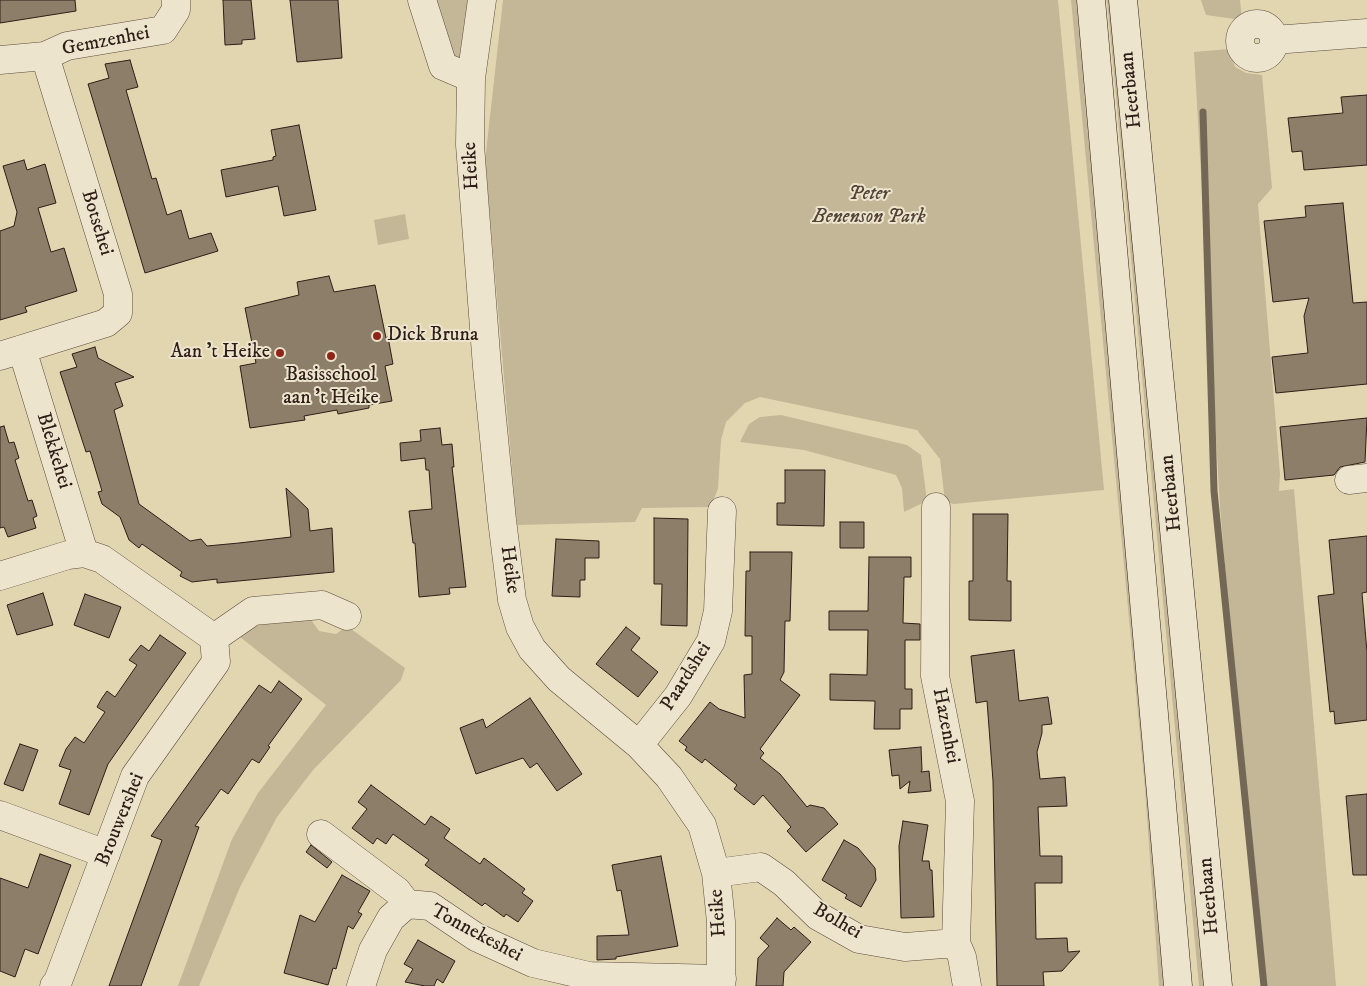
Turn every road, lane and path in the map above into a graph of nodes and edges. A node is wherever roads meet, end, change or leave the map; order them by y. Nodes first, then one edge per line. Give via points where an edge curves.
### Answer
1 (176, 0) edge
2 (422, 0) edge
3 (482, 0) edge
4 (1091, 0) edge
5 (1124, 0) edge
6 (1367, 33) edge
7 (1274, 40) dead end
8 (45, 56) junction
9 (0, 60) edge
10 (471, 78) junction
11 (11, 353) edge
12 (936, 508) dead end
13 (722, 511) dead end
14 (84, 553) junction
15 (0, 576) edge
16 (347, 616) dead end
17 (214, 638) junction
18 (639, 745) junction
19 (0, 815) edge
20 (321, 834) dead end
21 (106, 854) junction
22 (716, 873) junction
23 (407, 904) junction
24 (956, 943) junction
25 (722, 983) edge
26 (54, 986) edge
27 (361, 986) edge
28 (967, 986) edge
29 (1178, 986) edge
30 (1218, 986) edge

1 - 8 street, Gemzenhei via 176,10 163,30 67,46
2 - 10 street via 443,66
3 - 10 street, Heike
4 - 29 street, Heerbaan
5 - 30 street, Heerbaan
6 - 7 street
8 - 9 street
8 - 11 street, Botsehei via 118,294 118,313 106,323
10 - 18 street, Heike via 470,145 475,214 512,600 520,627 532,649 560,680
11 - 14 street, Blekkehei
12 - 24 street, Hazenhei via 935,676 960,800
13 - 18 street, Paardshei via 718,611 711,641 699,666
14 - 15 street
14 - 17 street via 102,559
16 - 17 street via 322,605 253,611
17 - 21 street, Brouwershei via 216,662 135,776
18 - 22 street, Heike via 670,777 702,825
19 - 21 street
20 - 23 street, Tonnekeshei via 397,891
21 - 26 street, Brouwershei
22 - 24 street, Bolhei via 761,867 784,883 818,916 859,938 905,948
22 - 25 street, Heike
23 - 25 street, Tonnekeshei via 430,906 476,937 533,964 589,976
23 - 27 street, Tonnekeshei via 391,918 373,950
24 - 28 street

